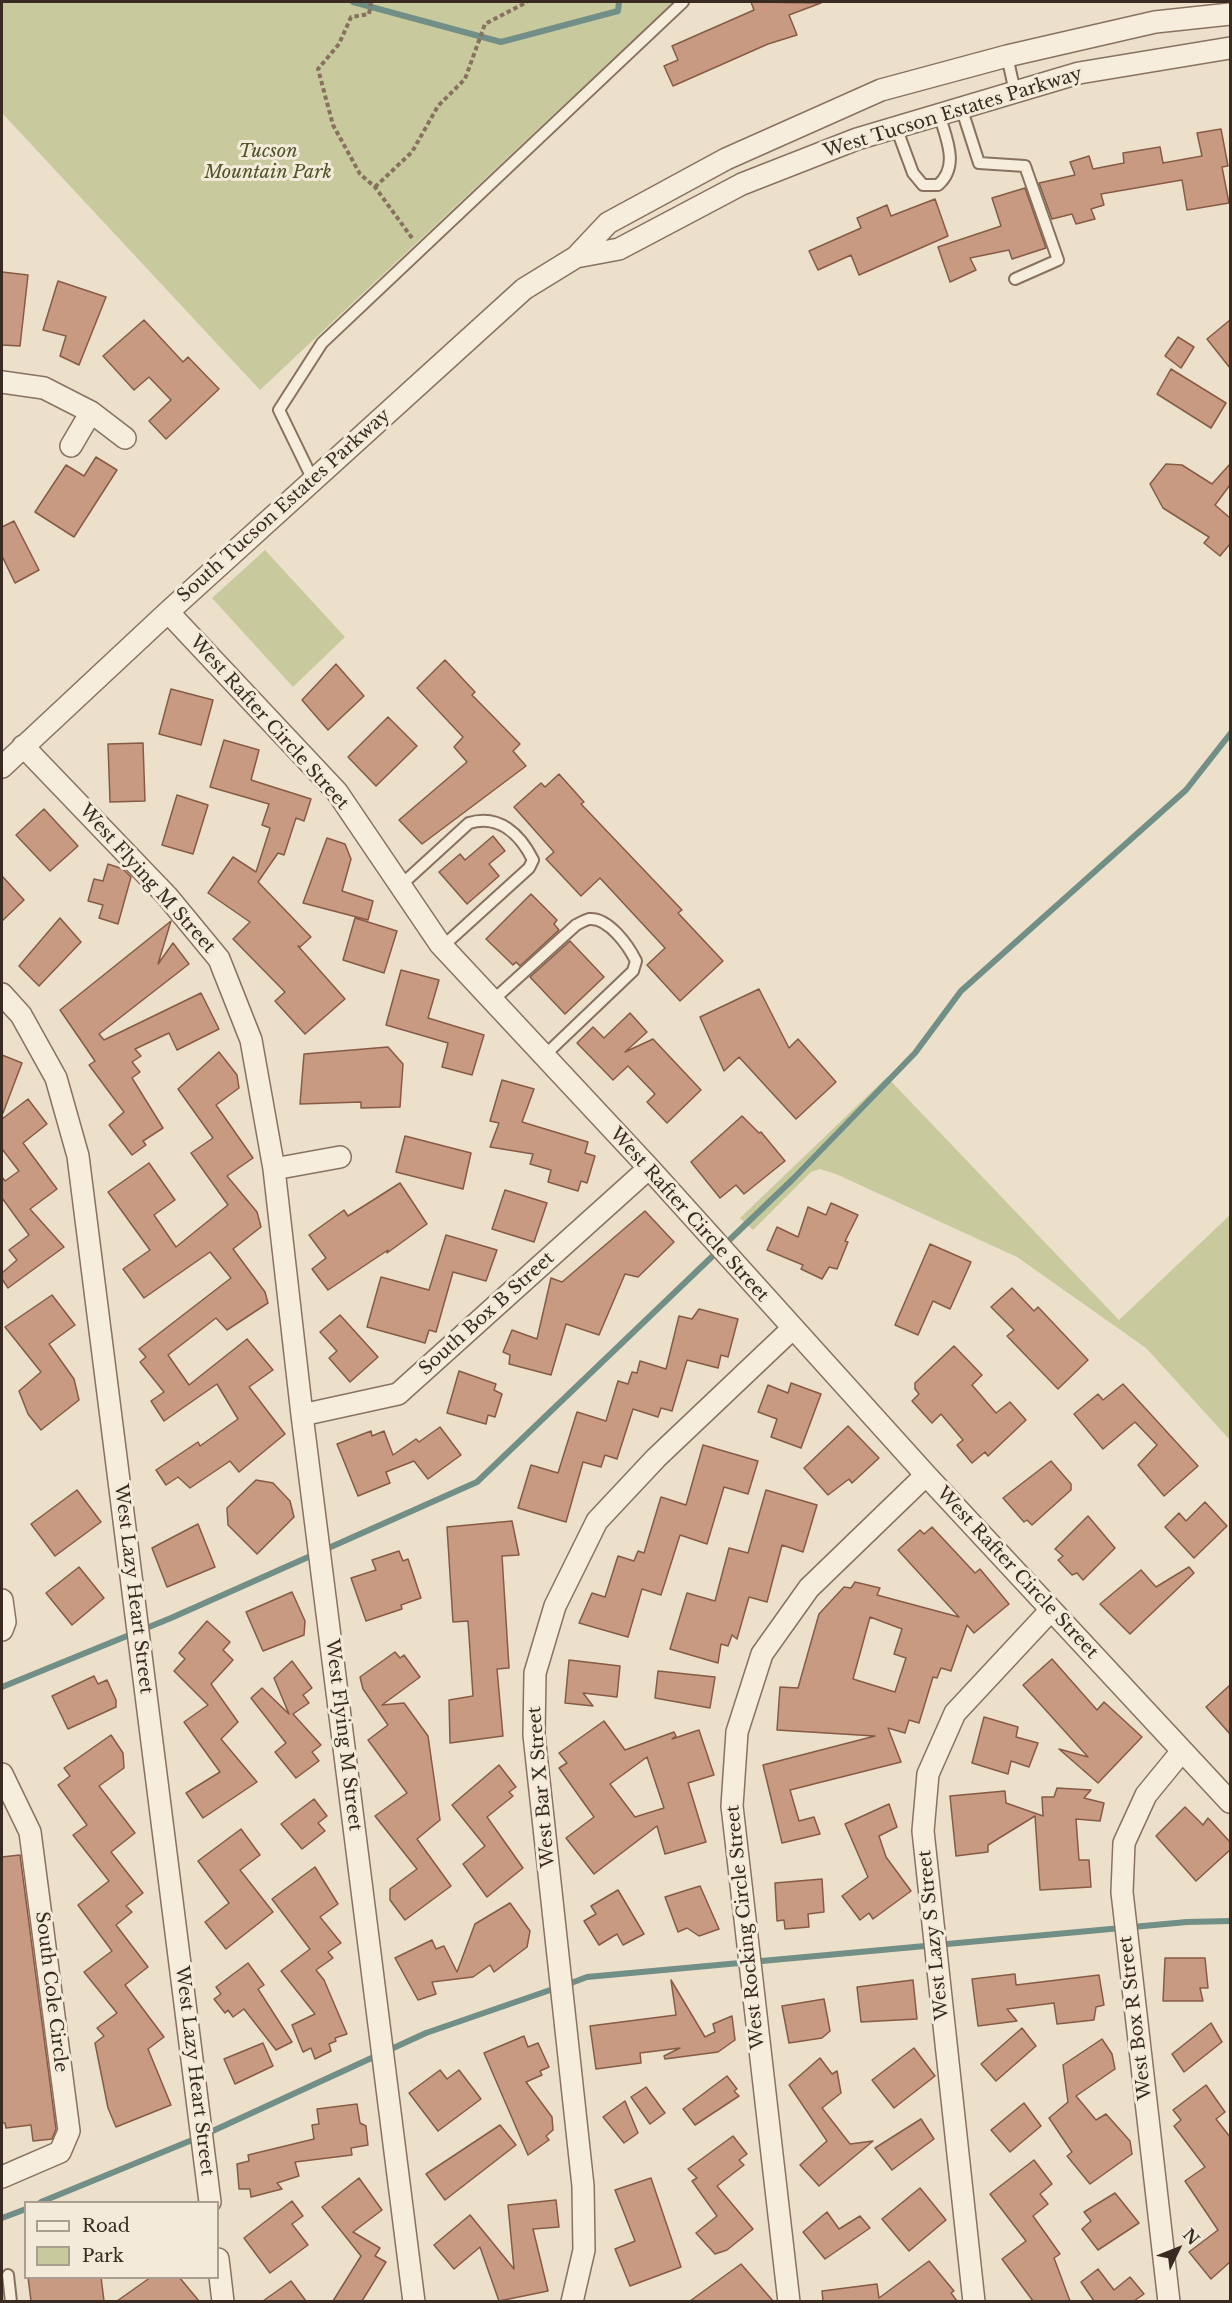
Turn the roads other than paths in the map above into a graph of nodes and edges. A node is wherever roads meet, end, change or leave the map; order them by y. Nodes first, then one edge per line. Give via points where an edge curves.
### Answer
1 (683, 2) edge
2 (1230, 14) edge
3 (1230, 48) edge
4 (1007, 56) junction
5 (1016, 92) junction
6 (961, 107) junction
7 (939, 114) junction
8 (896, 127) junction
9 (576, 256) junction
10 (1016, 279) dead end
11 (2, 382) edge
12 (91, 412) junction
13 (125, 438) dead end
14 (71, 446) dead end
15 (313, 480) junction
16 (168, 612) junction
17 (23, 746) junction
18 (2, 767) edge
19 (400, 886) junction
20 (442, 947) junction
21 (2, 994) edge
22 (492, 1001) junction
23 (544, 1056) junction
24 (340, 1156) dead end
25 (649, 1168) junction
26 (274, 1169) junction
27 (792, 1329) junction
28 (302, 1415) junction
29 (926, 1475) junction
30 (2, 1600) edge
31 (1051, 1610) junction
32 (2, 1630) edge
33 (1182, 1751) junction
34 (2, 1774) edge
35 (1230, 1802) edge
36 (2, 2177) edge
37 (210, 2201) edge
38 (219, 2267) edge
39 (8, 2275) dead end
40 (11, 2301) edge
41 (223, 2301) edge
42 (414, 2301) edge
43 (572, 2301) edge
44 (789, 2301) edge
45 (975, 2301) edge
46 (1169, 2301) edge

1 - 15 lane via 322,343 279,410
2 - 4 street, West Tucson Estates Parkway via 1155,22
3 - 5 street, West Tucson Estates Parkway via 1079,73
4 - 5 lane
4 - 9 street, West Tucson Estates Parkway via 881,90 726,159 608,223
5 - 6 street, West Tucson Estates Parkway
6 - 7 street, West Tucson Estates Parkway
6 - 10 lane via 979,163 1025,166 1058,260
7 - 8 street, West Tucson Estates Parkway
7 - 8 lane via 951,159 947,177 938,185 923,184 913,173
8 - 9 street, West Tucson Estates Parkway via 742,184 619,249
9 - 15 street, South Tucson Estates Parkway via 524,289
11 - 12 street via 44,388
12 - 13 street
12 - 14 street
15 - 16 street, South Tucson Estates Parkway
16 - 17 street, South Tucson Estates Parkway
16 - 19 street, West Rafter Circle Street via 337,792
17 - 18 street, South Tucson Estates Parkway
17 - 26 street, West Flying M Street via 167,896 219,959 251,1040
19 - 20 street, West Rafter Circle Street
19 - 20 lane via 469,823 484,819 500,825 525,844 532,860 529,868
20 - 22 street, West Rafter Circle Street
21 - 37 street, West Lazy Heart Street via 21,1015 56,1078 78,1155
22 - 23 street, West Rafter Circle Street
22 - 23 lane via 576,925 588,919 612,930 630,949 636,961 633,971
23 - 25 street, West Rafter Circle Street
24 - 26 street
25 - 27 street, West Rafter Circle Street
25 - 28 street, South Box B Street via 398,1394
26 - 28 street, West Flying M Street
27 - 29 street, West Rafter Circle Street
27 - 43 street, West Bar X Street via 656,1458 597,1521 555,1606 535,1673 534,1735 583,2186 584,2250
28 - 42 street, West Flying M Street
29 - 31 street, West Rafter Circle Street
29 - 44 street, West Rocking Circle Street via 809,1588 762,1654 737,1732 732,1806
30 - 32 street
31 - 33 street, West Rafter Circle Street
31 - 45 street, West Lazy S Street via 955,1713 928,1774 923,1831
33 - 35 street, West Rafter Circle Street
33 - 46 street, West Box R Street via 1146,1795 1125,1843 1122,1892
34 - 36 street, South Cole Circle via 30,1832 69,2131 60,2152
38 - 41 street
39 - 40 lane

